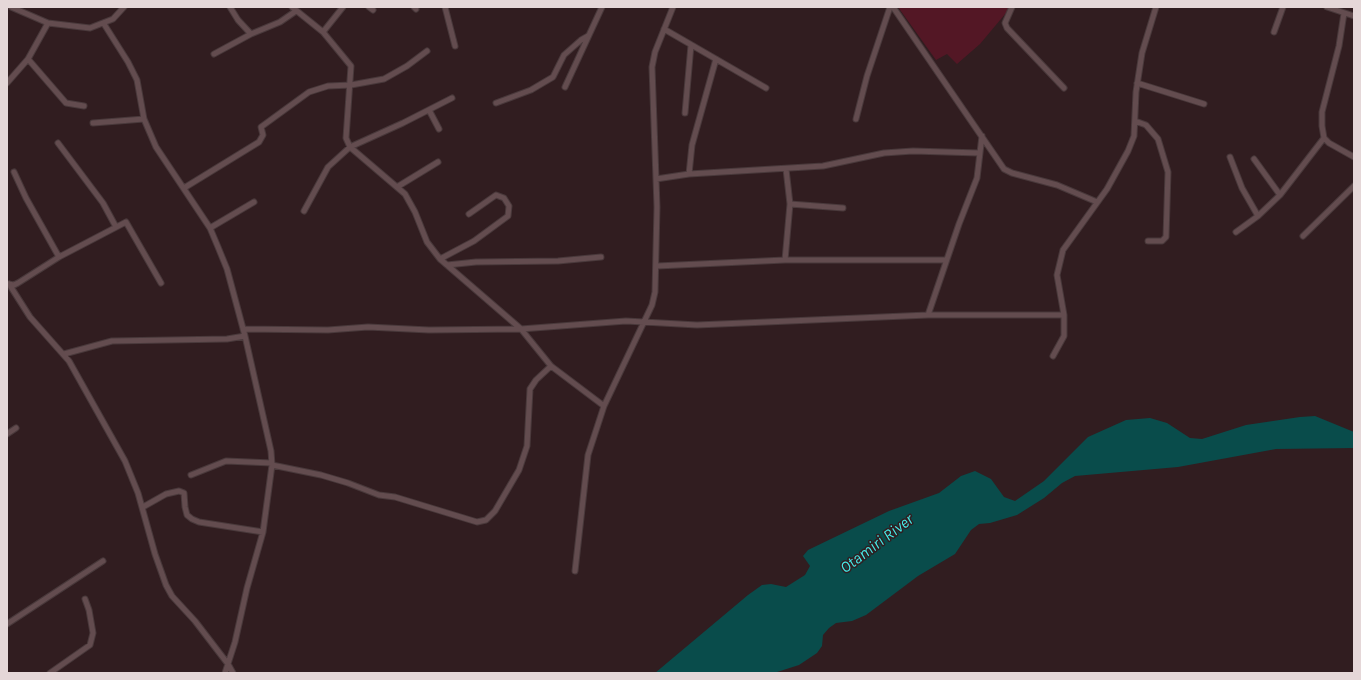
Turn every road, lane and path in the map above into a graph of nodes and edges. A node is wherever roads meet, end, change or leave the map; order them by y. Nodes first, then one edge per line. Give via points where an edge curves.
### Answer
1 (11, 7) edge
2 (124, 7) edge
3 (230, 7) edge
4 (343, 7) edge
5 (445, 7) edge
6 (602, 7) edge
7 (673, 7) edge
8 (890, 7) edge
9 (893, 7) edge
10 (1012, 7) edge
11 (1156, 7) edge
12 (1283, 7) edge
13 (1327, 7) edge
14 (294, 9) edge
15 (1344, 13) junction
16 (1354, 16) edge
17 (48, 23) junction
18 (104, 24) junction
19 (664, 29) junction
20 (323, 32) junction
21 (1274, 32) dead end
22 (251, 34) junction
23 (588, 36) junction
24 (691, 45) junction
25 (455, 46) dead end
26 (427, 51) dead end
27 (214, 54) dead end
28 (28, 59) junction
29 (716, 59) junction
30 (7, 83) edge
31 (1137, 83) junction
32 (351, 85) junction
33 (565, 87) dead end
34 (766, 88) dead end
35 (1064, 88) dead end
36 (452, 98) dead end
37 (496, 102) dead end
38 (1204, 104) dead end
39 (84, 106) dead end
40 (429, 110) junction
41 (685, 113) dead end
42 (144, 119) junction
43 (856, 120) dead end
44 (1135, 122) junction
45 (93, 123) dead end
46 (439, 129) dead end
47 (982, 136) junction
48 (1324, 138) junction
49 (58, 143) dead end
50 (350, 147) junction
51 (979, 153) junction
52 (1230, 157) dead end
53 (1354, 157) edge
54 (1254, 159) dead end
55 (438, 162) dead end
56 (786, 169) junction
57 (14, 172) dead end
58 (689, 174) junction
59 (656, 179) junction
60 (1354, 186) edge
61 (397, 187) junction
62 (184, 188) junction
63 (1280, 195) junction
64 (254, 202) dead end
65 (1097, 202) junction
66 (790, 204) junction
67 (843, 208) dead end
68 (304, 212) dead end
69 (469, 214) dead end
70 (1258, 216) junction
71 (116, 227) junction
72 (210, 228) junction
73 (1236, 232) dead end
74 (1303, 236) dead end
75 (1148, 242) dead end
76 (601, 257) dead end
77 (60, 258) junction
78 (440, 259) junction
79 (785, 260) junction
80 (946, 260) junction
81 (447, 264) junction
82 (656, 266) junction
83 (161, 283) dead end
84 (8, 284) edge
85 (1064, 314) junction
86 (928, 315) junction
87 (644, 322) junction
88 (243, 329) junction
89 (521, 329) junction
90 (245, 336) junction
91 (64, 354) junction
92 (1054, 356) dead end
93 (551, 366) junction
94 (604, 406) junction
95 (16, 428) dead end
96 (7, 434) edge
97 (272, 464) junction
98 (191, 475) dead end
99 (143, 507) junction
100 (263, 532) junction
101 (103, 561) dead end
102 (575, 570) dead end
103 (85, 599) dead end
104 (7, 624) edge
105 (228, 664) junction
106 (50, 673) edge
107 (225, 673) edge
108 (233, 673) edge

1 - 17 street
2 - 18 street via 113,19
3 - 22 street
4 - 20 street
5 - 25 street
6 - 23 street
7 - 19 street
8 - 43 street via 867,76
9 - 47 street
10 - 35 street via 1005,23 1007,28
11 - 31 street via 1142,53
12 - 21 street
13 - 15 street
14 - 20 street
14 - 22 street via 280,22
15 - 16 street
15 - 48 street via 1339,46 1322,112
17 - 18 street via 90,28
17 - 28 street
18 - 42 street via 137,80
19 - 24 street
19 - 59 street via 655,52 652,73
20 - 32 street via 351,66
22 - 27 street
23 - 33 street
23 - 37 street via 564,54 552,77 531,90
24 - 29 street
24 - 41 street
26 - 32 street via 384,79
28 - 30 street
28 - 39 street via 66,103
29 - 34 street
29 - 58 street via 692,145
31 - 38 street
31 - 44 street
32 - 50 street via 346,138
32 - 62 street via 328,86 309,92 261,127 263,135 259,142
36 - 40 street
40 - 46 street
40 - 50 street
42 - 45 street
42 - 62 street via 156,147
44 - 65 street via 1134,136 1128,151
44 - 75 street via 1146,125 1158,139 1168,172 1166,236 1162,241
47 - 51 street
47 - 65 street via 1008,172 1057,185
48 - 53 street
48 - 63 street
49 - 71 street via 103,203
50 - 61 street
50 - 68 street via 328,167
51 - 56 street via 884,153 823,166
51 - 80 street via 977,178
52 - 70 street via 1242,188
54 - 63 street
55 - 61 street
56 - 58 street
56 - 66 street
57 - 77 street
58 - 59 street
59 - 82 street
60 - 74 street
61 - 78 street via 410,203 427,242
62 - 72 street
63 - 70 street
64 - 72 street
65 - 85 street via 1063,250 1057,275
66 - 67 street
66 - 79 street
69 - 78 street via 496,195 504,198 509,206 508,216 474,241
70 - 73 street
71 - 77 street
71 - 83 street via 126,222 129,224
72 - 88 street via 226,270
76 - 81 street via 558,261
77 - 84 street via 18,283
78 - 81 street
79 - 80 street
79 - 82 street
80 - 86 street
81 - 89 street
82 - 87 street via 655,292
84 - 91 street via 30,317
85 - 86 street
85 - 92 street via 1064,336
86 - 87 street via 697,325
87 - 89 street via 626,321
87 - 94 street
88 - 89 street
88 - 90 street
89 - 93 street
90 - 91 street via 227,339 112,342
90 - 97 street
91 - 99 street via 125,461
93 - 94 street
93 - 97 street via 530,389 527,446 519,470 495,511 486,520 477,522 395,498 378,496 321,475
94 - 102 street via 588,455
95 - 96 street
97 - 98 street via 226,461
97 - 100 street
99 - 100 street via 166,494 179,491 184,493 187,515 192,519
99 - 105 street via 166,585 172,596
100 - 105 street
101 - 104 street
103 - 106 street via 93,633 90,645
105 - 107 street
105 - 108 street

